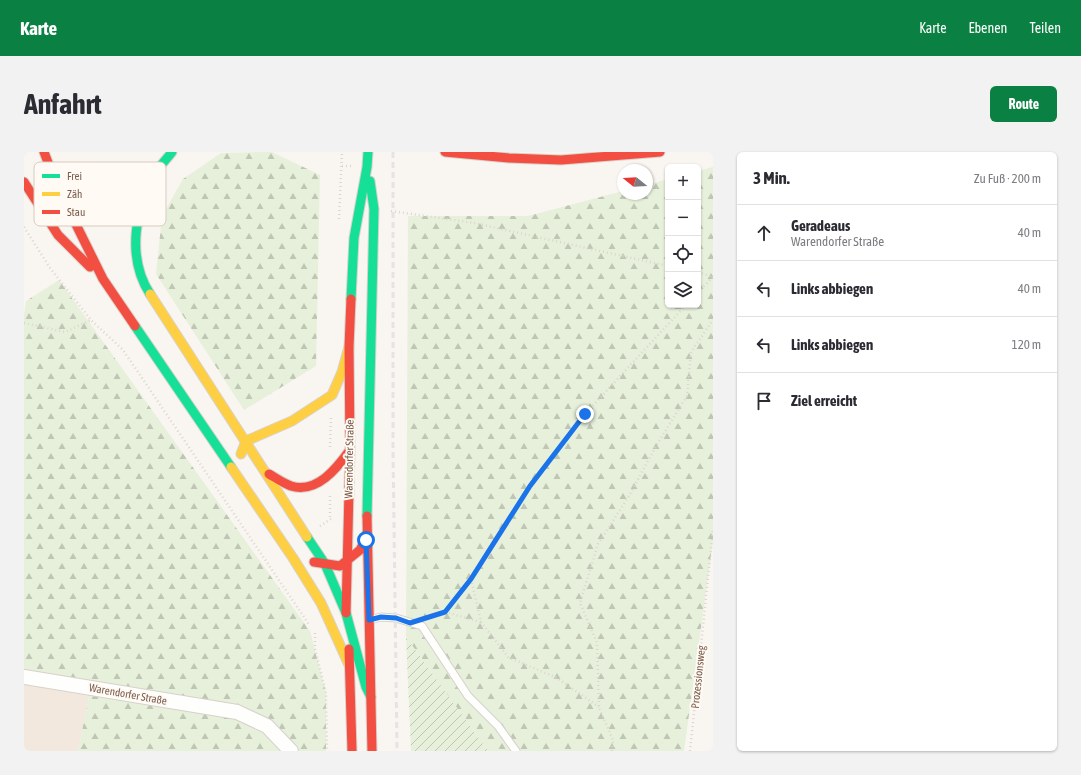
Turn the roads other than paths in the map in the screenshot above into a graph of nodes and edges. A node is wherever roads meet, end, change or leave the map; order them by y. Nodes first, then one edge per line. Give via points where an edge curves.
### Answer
1 (44, 152) edge
2 (172, 152) edge
3 (368, 152) edge
4 (445, 152) edge
5 (660, 152) edge
6 (48, 162) edge
7 (164, 162) edge
8 (367, 167) junction
9 (24, 182) edge
10 (34, 198) edge
11 (52, 226) edge
12 (77, 226) edge
13 (137, 226) edge
14 (103, 279) junction
15 (349, 347) junction
16 (246, 440) junction
17 (350, 450) junction
18 (268, 474) junction
19 (235, 475) junction
20 (366, 540) junction
21 (293, 558) junction
22 (347, 562) junction
23 (325, 564) junction
24 (346, 613) junction
25 (369, 620) junction
26 (350, 667) junction
27 (24, 677) edge
28 (371, 697) junction
29 (291, 751) edge
30 (352, 751) edge
31 (372, 751) edge
32 (516, 751) edge

1 - 6 main road
2 - 7 main road
3 - 8 main road, Warendorfer Straße
4 - 5 main road via 561,160
8 - 15 main road, Warendorfer Straße via 354,238
8 - 20 main road, Warendorfer Straße via 374,209
9 - 10 main road
11 - 14 main road via 58,235
12 - 14 main road
13 - 16 main road via 137,260 147,290
14 - 19 main road
15 - 16 main road via 332,395 292,421
15 - 17 main road, Warendorfer Straße
16 - 18 main road
16 - 19 main road
17 - 18 main road via 333,472 309,486 293,486
17 - 22 main road, Warendorfer Straße
18 - 23 main road
19 - 21 main road
20 - 22 main road
20 - 25 main road, Warendorfer Straße
21 - 23 main road
21 - 26 main road via 321,603
22 - 23 main road via 340,566
22 - 24 main road, Warendorfer Straße
23 - 24 main road
24 - 26 main road, Warendorfer Straße
24 - 28 main road
25 - 28 main road, Warendorfer Straße
25 - 32 lane via 381,617 396,618 422,626 468,696 498,726
26 - 30 main road, Warendorfer Straße
27 - 29 street, Warendorfer Straße via 238,712 267,726
28 - 31 main road, Warendorfer Straße

